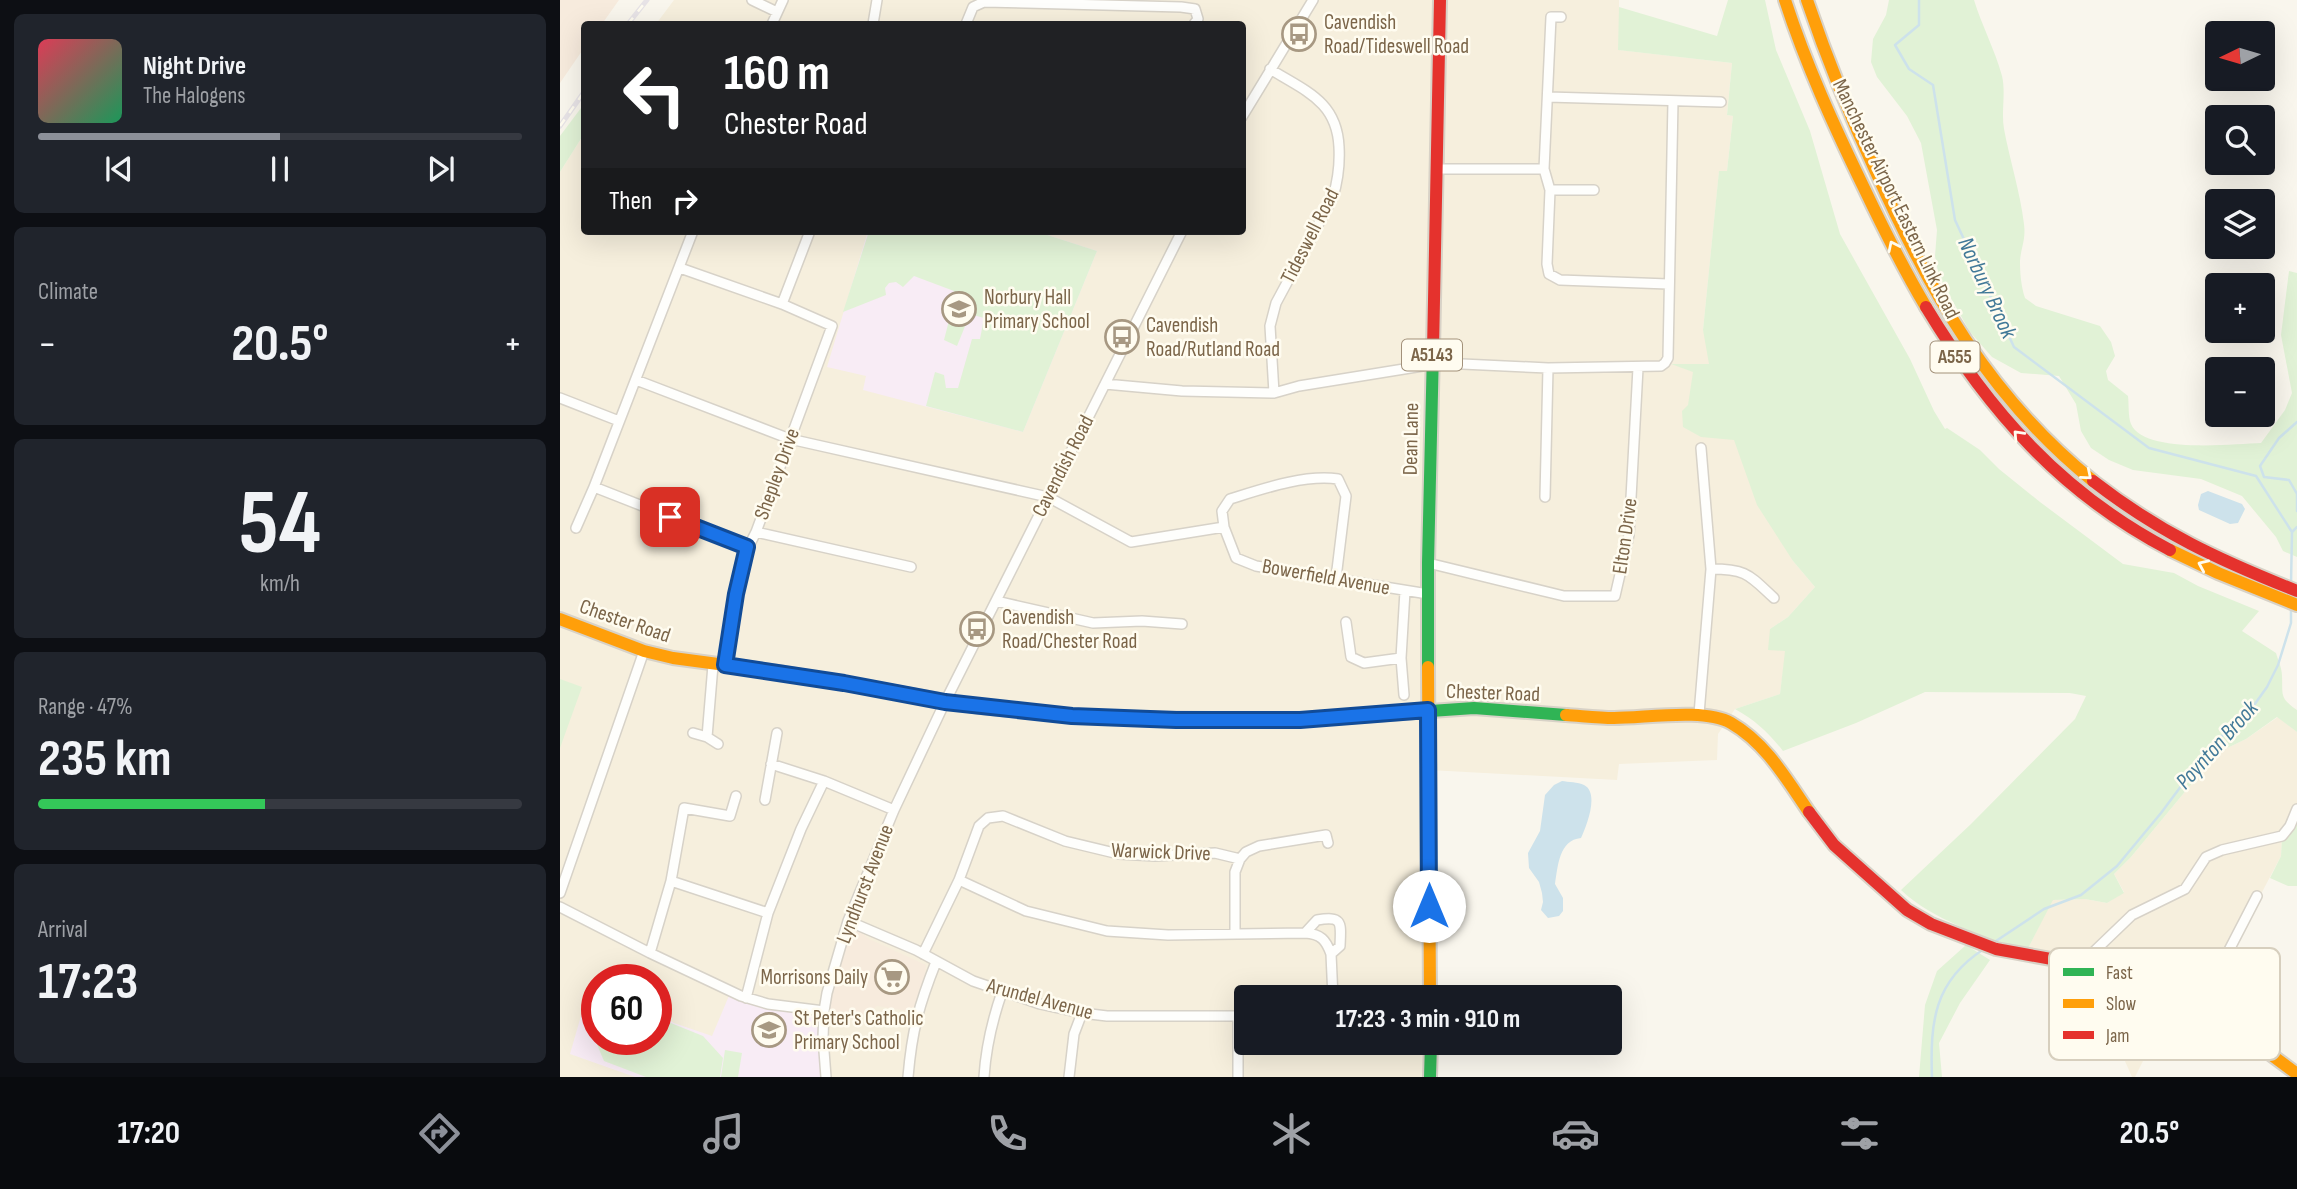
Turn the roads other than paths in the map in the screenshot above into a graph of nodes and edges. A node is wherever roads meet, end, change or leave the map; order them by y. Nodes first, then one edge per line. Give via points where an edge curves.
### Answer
1 (752, 0) edge
2 (783, 0) edge
3 (877, 0) edge
4 (1313, 0) edge
5 (1440, 0) edge
6 (1785, 0) edge
7 (1792, 0) edge
8 (1807, 0) edge
9 (777, 12) junction
10 (1561, 17) dead end
11 (773, 21) edge
12 (874, 21) edge
13 (967, 21) edge
14 (1196, 21) edge
15 (1796, 30) junction
16 (1270, 69) junction
17 (1548, 97) junction
18 (1674, 101) junction
19 (1721, 102) dead end
20 (1246, 110) edge
21 (1436, 169) junction
22 (1544, 169) junction
23 (1550, 190) junction
24 (1594, 190) dead end
25 (692, 235) edge
26 (808, 235) edge
27 (1180, 235) edge
28 (680, 268) junction
29 (1668, 284) junction
30 (782, 304) junction
31 (1432, 364) junction
32 (1548, 368) junction
33 (1638, 368) junction
34 (636, 380) junction
35 (1105, 384) junction
36 (1274, 393) junction
37 (560, 398) edge
38 (619, 421) junction
39 (790, 439) junction
40 (1701, 449) dead end
41 (594, 487) junction
42 (1048, 497) junction
43 (1545, 497) dead end
44 (1224, 527) junction
45 (576, 528) dead end
46 (756, 532) junction
47 (747, 547) junction
48 (1428, 563) junction
49 (911, 567) dead end
50 (1712, 569) junction
51 (1336, 578) junction
52 (2267, 586) junction
53 (1405, 591) junction
54 (2297, 591) edge
55 (1428, 594) junction
56 (1774, 598) dead end
57 (996, 601) junction
58 (2297, 605) edge
59 (560, 619) edge
60 (1346, 622) dead end
61 (1182, 624) dead end
62 (644, 652) junction
63 (1401, 657) junction
64 (719, 665) junction
65 (1405, 695) dead end
66 (945, 702) junction
67 (1428, 710) junction
68 (1699, 714) junction
69 (693, 733) dead end
70 (777, 733) dead end
71 (707, 737) junction
72 (718, 744) dead end
73 (771, 764) junction
74 (824, 781) junction
75 (736, 796) dead end
76 (765, 800) dead end
77 (2297, 809) edge
78 (894, 810) junction
79 (1326, 834) dead end
80 (1240, 859) junction
81 (959, 880) junction
82 (671, 881) junction
83 (560, 893) edge
84 (2257, 897) dead end
85 (560, 906) edge
86 (768, 913) junction
87 (848, 921) junction
88 (1235, 933) junction
89 (1305, 933) junction
90 (2098, 948) edge
91 (2230, 948) edge
92 (650, 953) junction
93 (923, 954) junction
94 (1331, 954) junction
95 (2049, 958) edge
96 (936, 962) junction
97 (1332, 985) edge
98 (1430, 985) edge
99 (1002, 992) junction
100 (746, 998) junction
101 (824, 1012) junction
102 (1082, 1013) junction
103 (1234, 1016) edge
104 (1239, 1055) edge
105 (1431, 1055) edge
106 (2278, 1060) edge
107 (2297, 1074) edge
108 (826, 1077) edge
109 (908, 1077) edge
110 (984, 1077) edge
111 (1069, 1077) edge
112 (1238, 1077) edge
113 (1430, 1077) edge

1 - 9 street
2 - 9 street
3 - 12 street
4 - 16 street
5 - 21 main road, Dean Lane / A5143
6 - 15 main road, Manchester Airport Eastern Link Road / A555
7 - 15 main road
8 -> 52 main road, Manchester Airport Eastern Link Road / A555 via 1843,100 1913,250 1960,334 2011,402 2077,467 2150,523
9 - 11 street
10 - 17 street via 1551,18
13 - 14 street via 973,7 984,2 1181,7 1195,9
52 -> 15 main road, Manchester Airport Eastern Link Road / A555 via 2188,559 2144,536 2066,481 1996,412 1946,343 1899,259 1826,106
16 - 20 street
16 - 36 street, Tideswell Road via 1325,105 1335,123 1339,154 1333,197 1276,303 1270,326
17 - 18 street
17 - 22 street
18 - 19 street
18 - 29 street
21 - 22 street
21 - 31 main road, Dean Lane / A5143
22 - 23 street
23 - 24 street
23 - 29 street via 1549,274 1560,280
25 - 28 street
26 - 30 street
27 - 35 street, Cavendish Road
28 - 30 street
28 - 34 street
29 - 33 street via 1668,358 1661,366
30 - 39 street, Shepley Drive via 832,326
31 - 32 street
31 - 36 street
31 - 48 main road, Dean Lane / A5143
32 - 33 street
32 - 43 street
33 - 48 street, Elton Drive via 1629,534 1615,596 1564,596
34 - 38 street
34 - 39 street
35 - 36 street
35 - 42 street, Cavendish Road
37 - 38 street
38 - 41 street
39 - 42 street
39 - 46 street, Shepley Drive
40 - 50 street
41 - 45 street
41 - 47 street
42 - 44 street via 1131,542
42 - 57 street, Cavendish Road
44 - 51 street, Bowerfield Avenue via 1236,558 1256,566
44 - 51 street via 1223,512 1230,499 1322,477 1338,479 1346,496
46 - 47 street, Shepley Drive
46 - 49 street
47 - 64 street, Shepley Drive
48 - 55 main road, Dean Lane / A5143
50 - 56 street via 1748,574
50 - 68 street
51 - 53 street, Bowerfield Avenue
52 - 54 main road, A555
52 - 58 main road, A555
53 - 55 street, Bowerfield Avenue
53 - 63 street
55 - 67 main road, Dean Lane / A5143
57 - 61 street via 1093,623
57 - 66 street, Cavendish Road
59 - 62 main road, Chester Road
60 - 63 street via 1351,657 1364,663
62 - 64 main road, Chester Road
62 - 83 street
63 - 65 street
64 - 66 main road, Chester Road
64 - 71 street, Shepley Drive
66 - 67 main road, Chester Road via 1072,716 1176,720 1300,720
66 - 78 street, Lyndhurst Avenue
67 - 68 main road, Chester Road via 1474,708 1611,718
67 - 98 main road, A5143
68 - 95 main road, Chester Road via 1731,723 1759,745 1834,845 1907,910 1930,924 1996,949
69 - 71 street
70 - 73 street
71 - 72 street
73 - 74 street
73 - 76 street
74 - 78 street
74 - 86 street
75 - 82 street via 729,821 684,808
77 - 90 street via 2282,836 2206,857 2185,889 2132,915
78 - 87 street, Lyndhurst Avenue
79 - 80 street via 1259,846
80 - 81 street, Warwick Drive via 1215,853 1119,854 1065,841 1003,816 988,818 979,826
80 - 88 street via 1234,886
81 - 88 street via 1026,911 1107,931
81 - 93 street, Warwick Drive
82 - 86 street
82 - 92 street
84 - 91 street
85 - 92 street
86 - 100 street
87 - 93 street, Arundel Avenue
87 - 101 street, Lyndhurst Avenue
88 - 89 street
89 - 94 street via 1317,934
89 - 94 street via 1317,920 1339,921 1340,946
92 - 100 street
93 - 96 street, Arundel Avenue
94 - 97 street
96 - 99 street, Arundel Avenue
96 - 109 street via 913,1028
99 - 102 street, Arundel Avenue
99 - 110 street via 988,1034
100 - 101 street
101 - 108 street, Lyndhurst Avenue
102 - 103 street, Arundel Avenue
102 - 111 street via 1074,1034
104 - 112 street
105 - 113 main road
106 - 107 main road, Chester Road

